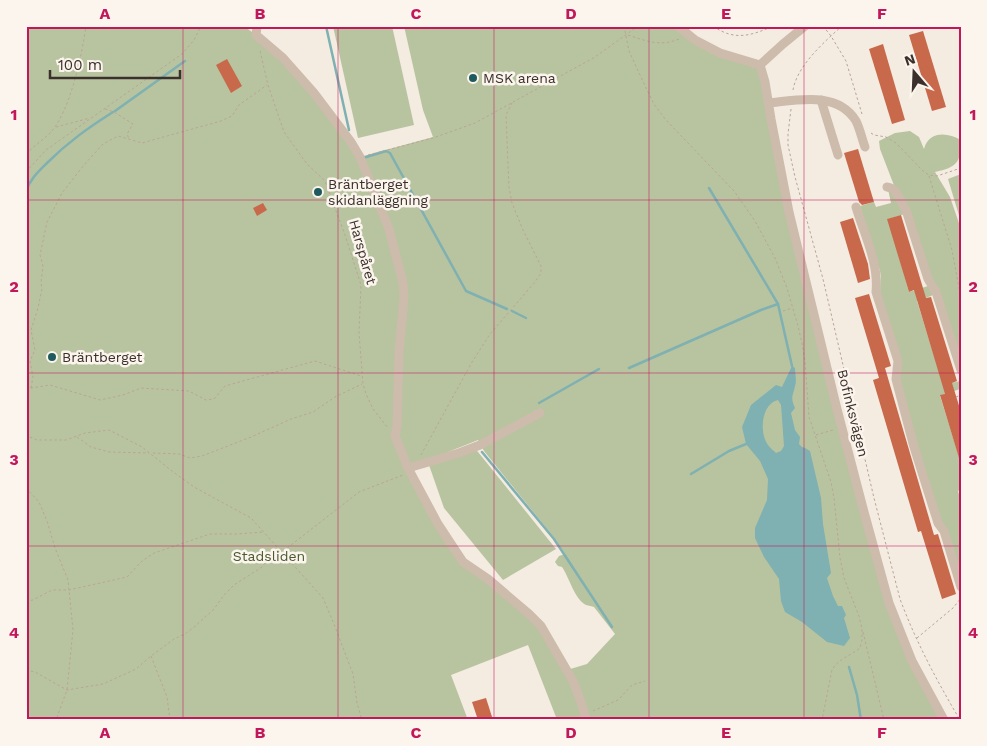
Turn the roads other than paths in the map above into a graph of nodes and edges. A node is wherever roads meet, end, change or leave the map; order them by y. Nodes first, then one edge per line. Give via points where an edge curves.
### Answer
1 (678, 26) edge
2 (805, 26) edge
3 (256, 31) edge
4 (760, 65) junction
5 (821, 100) junction
6 (769, 103) junction
7 (865, 147) dead end
8 (838, 155) dead end
9 (887, 187) dead end
10 (856, 207) dead end
11 (961, 370) edge
12 (540, 413) dead end
13 (409, 470) junction
14 (961, 587) edge
15 (586, 718) edge
16 (944, 720) edge

1 - 4 street via 695,40 720,53
2 - 4 street
3 - 13 street via 314,93 352,142 389,228 404,297 395,436
4 - 6 street, Bofinksvägen
5 - 6 street
5 - 7 street via 830,101 848,112 855,120
5 - 8 street
6 - 16 street, Bofinksvägen via 790,212 837,409 887,594 912,661
9 - 11 street via 896,191 906,210 928,282 936,292
10 - 14 street via 874,264 876,292 898,361 896,379 914,447
12 - 13 street via 480,445
13 - 15 street via 463,562 488,579 541,626 573,681

